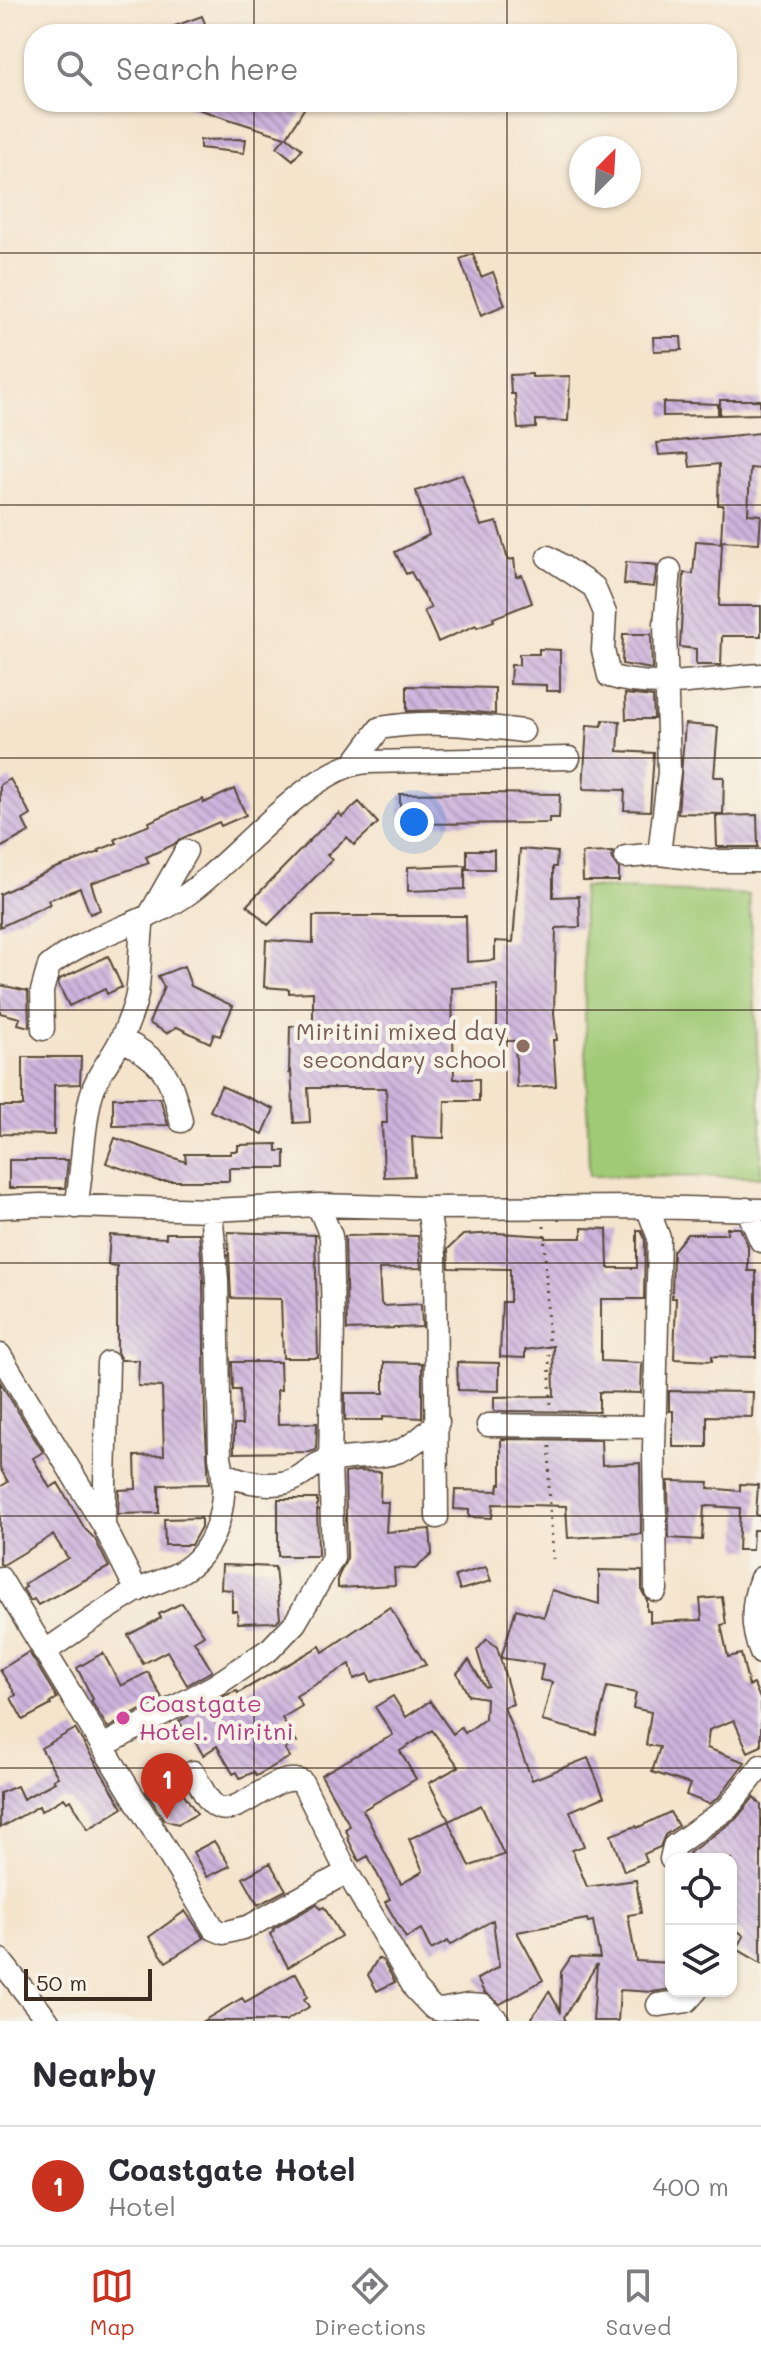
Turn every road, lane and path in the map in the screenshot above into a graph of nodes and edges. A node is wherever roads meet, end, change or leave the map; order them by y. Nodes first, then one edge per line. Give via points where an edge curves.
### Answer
1 (548, 557) dead end
2 (670, 570) dead end
3 (761, 675) edge
4 (667, 684) junction
5 (523, 731) dead end
6 (569, 758) dead end
7 (354, 763) junction
8 (186, 851) dead end
9 (659, 854) junction
10 (626, 857) dead end
11 (761, 861) edge
12 (146, 918) junction
13 (43, 1029) dead end
14 (122, 1039) junction
15 (181, 1121) dead end
16 (318, 1205) junction
17 (0, 1207) edge
18 (76, 1207) junction
19 (543, 1207) junction
20 (647, 1207) junction
21 (428, 1208) junction
22 (754, 1209) edge
23 (211, 1210) junction
24 (761, 1241) edge
25 (0, 1355) edge
26 (108, 1363) dead end
27 (438, 1422) junction
28 (488, 1425) dead end
29 (551, 1426) junction
30 (654, 1427) junction
31 (330, 1461) junction
32 (224, 1473) junction
33 (437, 1517) dead end
34 (104, 1526) junction
35 (553, 1559) dead end
36 (0, 1578) edge
37 (761, 1578) edge
38 (656, 1590) dead end
39 (137, 1591) junction
40 (44, 1652) junction
41 (761, 1653) edge
42 (103, 1746) junction
43 (761, 1766) edge
44 (193, 1772) dead end
45 (672, 1853) edge
46 (347, 1872) junction
47 (0, 1960) edge
48 (691, 1997) edge
49 (658, 2005) dead end
50 (48, 2021) edge
51 (498, 2021) edge

1 - 4 street via 594,587 605,613 603,650 609,676
2 - 4 street
3 - 4 street
4 - 9 street via 669,772
5 - 7 street via 415,722 380,728
6 - 7 street
7 - 12 street via 311,787 190,893
8 - 12 street
9 - 10 street
9 - 11 street
12 - 13 street via 83,943 49,966 42,991
12 - 14 street via 138,946 137,995
14 - 15 street via 151,1056 169,1078
14 - 18 street via 91,1093
16 - 21 street
16 - 23 street
16 - 31 street via 331,1236
17 - 18 street
18 - 23 street
19 - 20 street
19 - 21 street
19 - 29 path
20 - 22 street
20 - 30 street via 659,1238
21 - 27 street via 435,1255
22 - 24 street
23 - 32 street
25 - 34 street
26 - 34 street
27 - 31 street via 400,1452
27 - 33 street
28 - 29 street
29 - 30 street
29 - 35 path
30 - 38 street
31 - 32 street via 281,1484 238,1480
31 - 42 street via 333,1558 295,1623 270,1649 216,1685
32 - 39 street via 217,1527 202,1552 183,1571
34 - 39 street
36 - 40 street
37 - 41 street via 753,1621
39 - 40 street
40 - 42 street
42 - 46 street via 214,1929 224,1933 250,1926
43 - 45 street via 728,1808 674,1846
44 - 46 street via 211,1803 220,1808 231,1808 284,1780 302,1782
46 - 51 street via 415,1989 433,2008 483,2006
47 - 50 street
48 - 49 street

